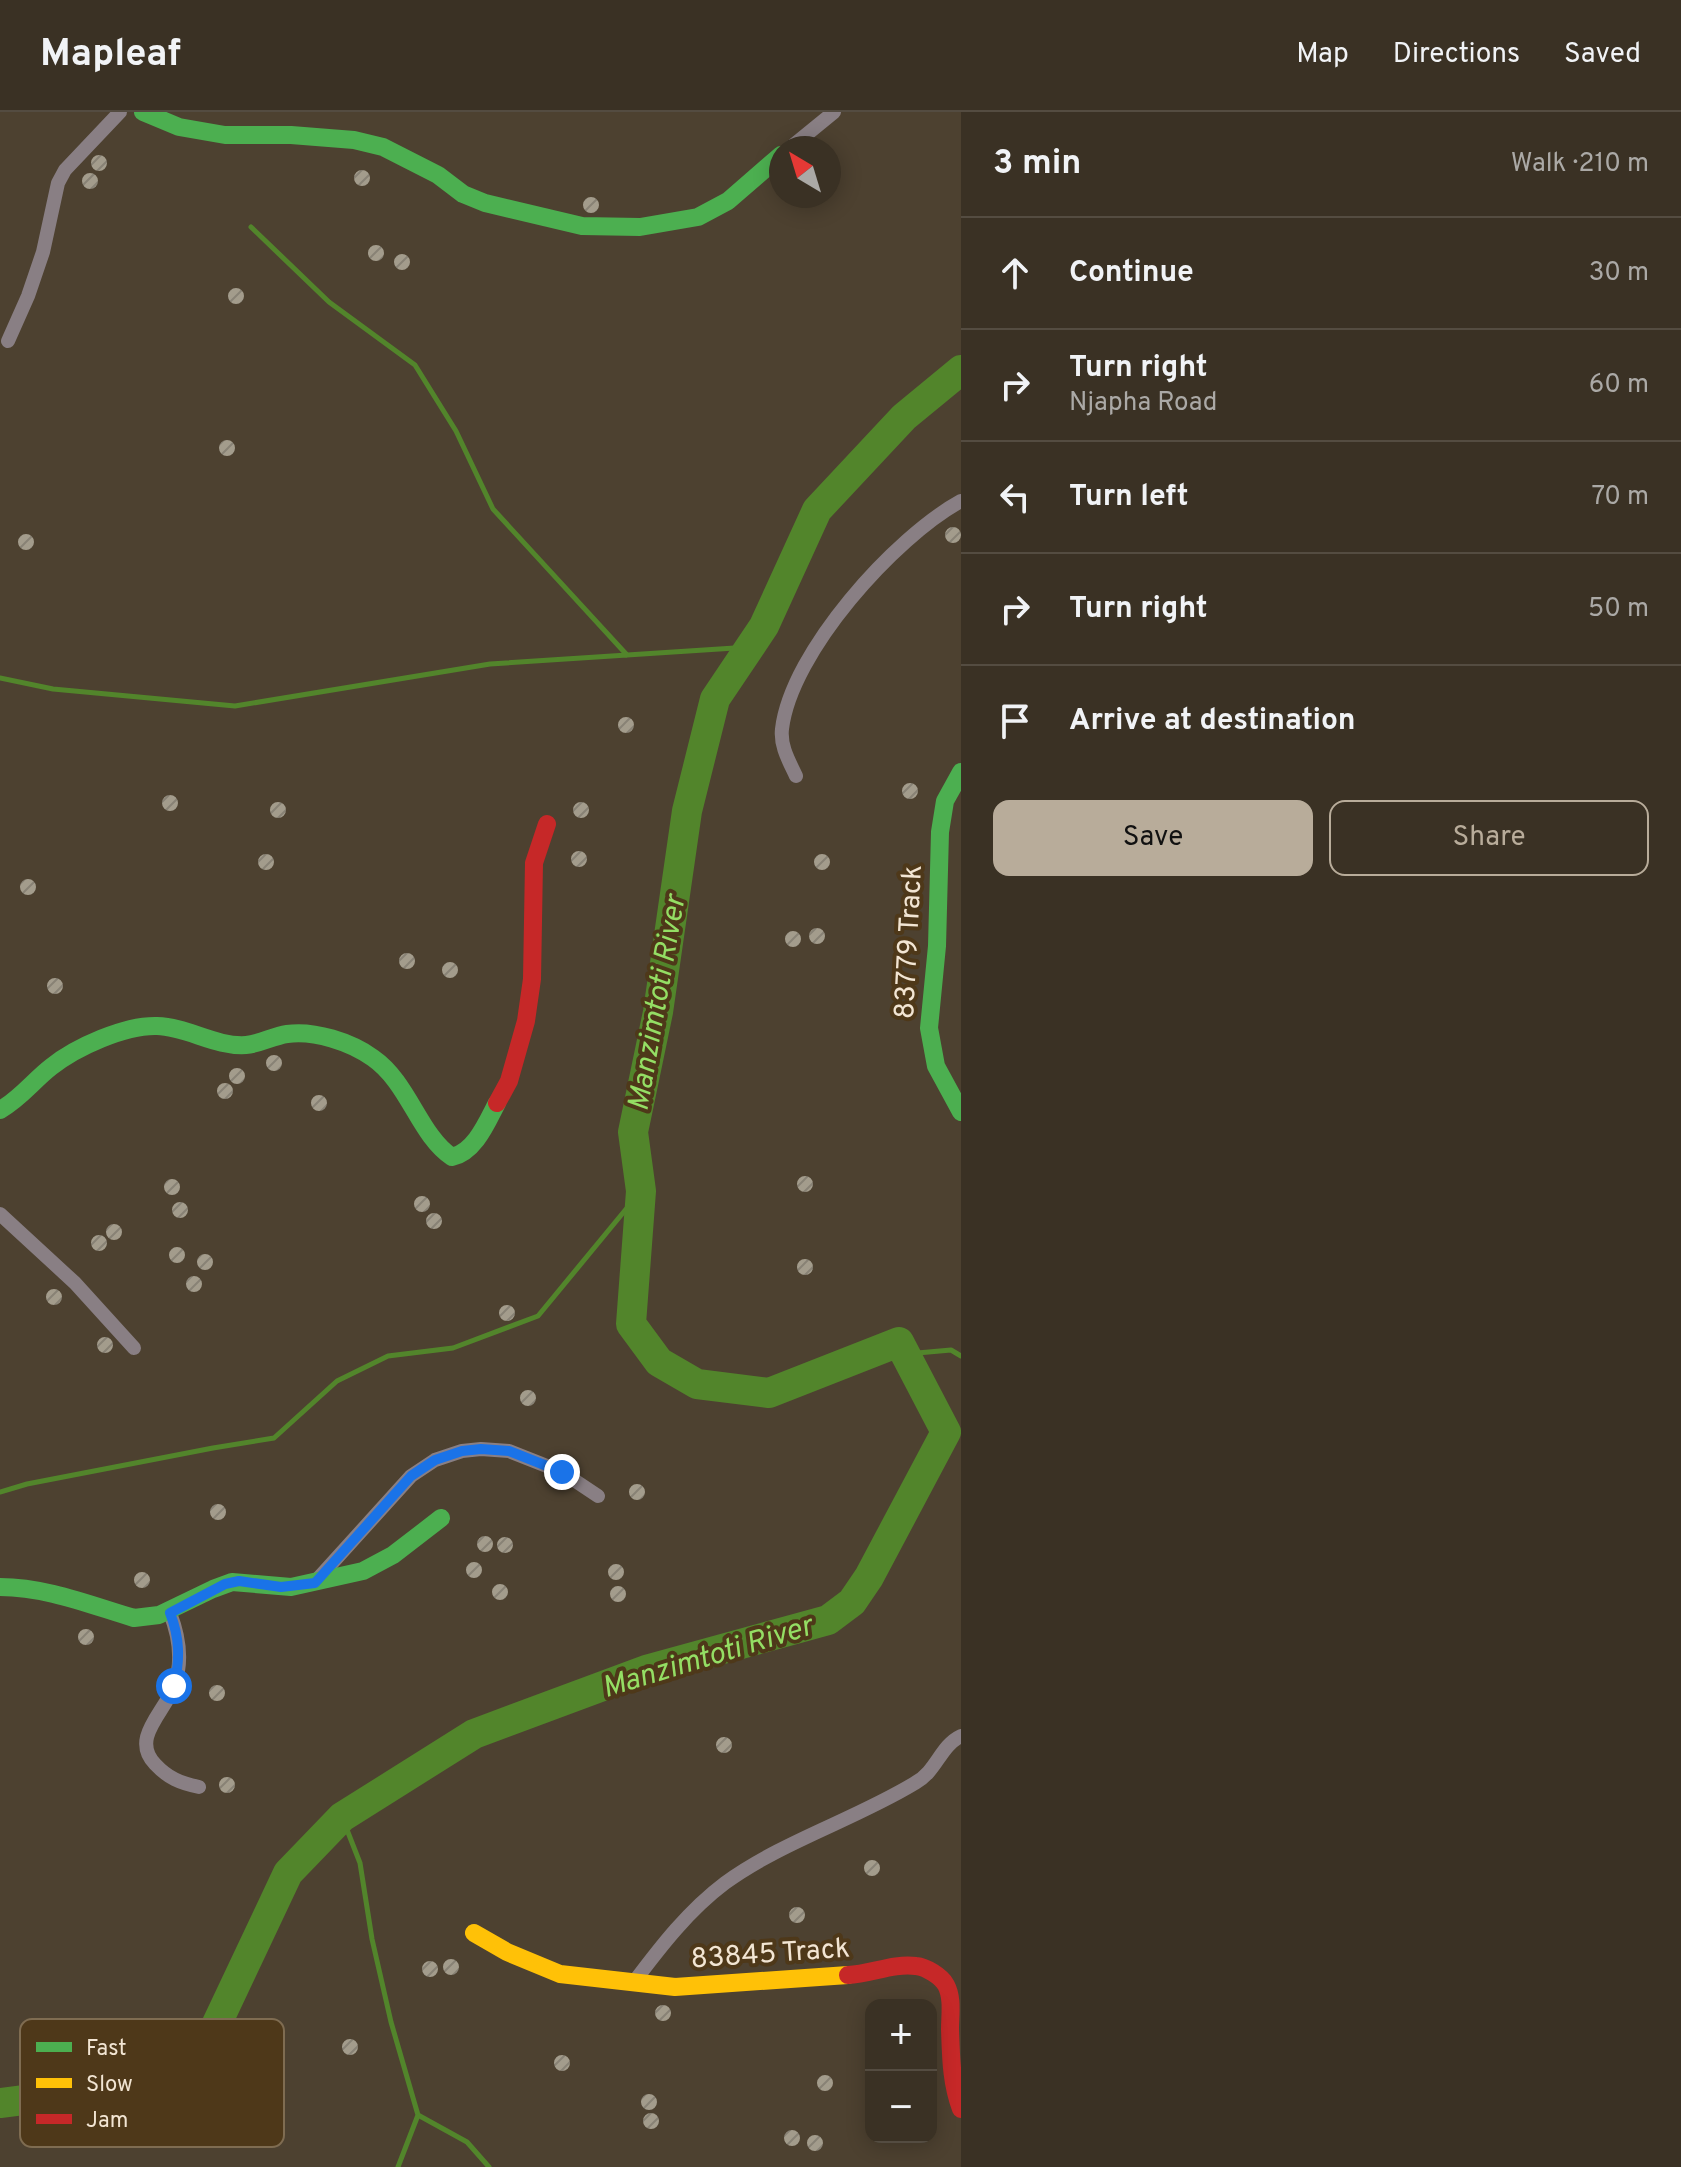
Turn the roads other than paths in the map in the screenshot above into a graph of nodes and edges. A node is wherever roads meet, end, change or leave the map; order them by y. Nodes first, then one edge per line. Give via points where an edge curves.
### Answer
1 (120, 112) edge
2 (143, 112) edge
3 (834, 112) edge
4 (805, 136) edge
5 (769, 165) edge
6 (8, 341) dead end
7 (961, 501) edge
8 (961, 772) edge
9 (796, 776) dead end
10 (547, 824) dead end
11 (0, 1110) edge
12 (961, 1112) edge
13 (0, 1214) edge
14 (134, 1348) dead end
15 (598, 1496) dead end
16 (441, 1518) dead end
17 (315, 1583) junction
18 (0, 1587) edge
19 (170, 1613) junction
20 (961, 1736) edge
21 (199, 1787) dead end
22 (474, 1933) dead end
23 (634, 1982) junction
24 (961, 2109) edge

1 - 6 street via 58,183 43,252
2 - 5 street via 179,127 225,135 291,135 383,147 485,203 582,226 640,227 698,217 728,201
3 - 4 street
7 - 9 street via 919,530 873,574 808,660 790,697 782,731 784,751
8 - 12 street, 83779 Track via 945,801 940,832 929,1028 936,1066
10 - 11 street via 534,863 526,1021 509,1081 470,1147 458,1156 441,1150 375,1059 314,1034 245,1045 172,1028 131,1030 63,1057
13 - 14 street via 75,1283
15 - 17 street via 562,1472 509,1451 462,1451 411,1476
16 - 17 street via 375,1566
17 - 19 street via 281,1587 239,1581
18 - 19 street via 45,1591 134,1618
19 - 21 street via 178,1635 178,1669 150,1728 146,1751 163,1774
20 - 23 street via 920,1781 724,1884 676,1929
22 - 23 street, 83845 Track via 560,1974
23 - 24 street, 83845 Track via 703,1986 921,1966 946,1984 951,2062

